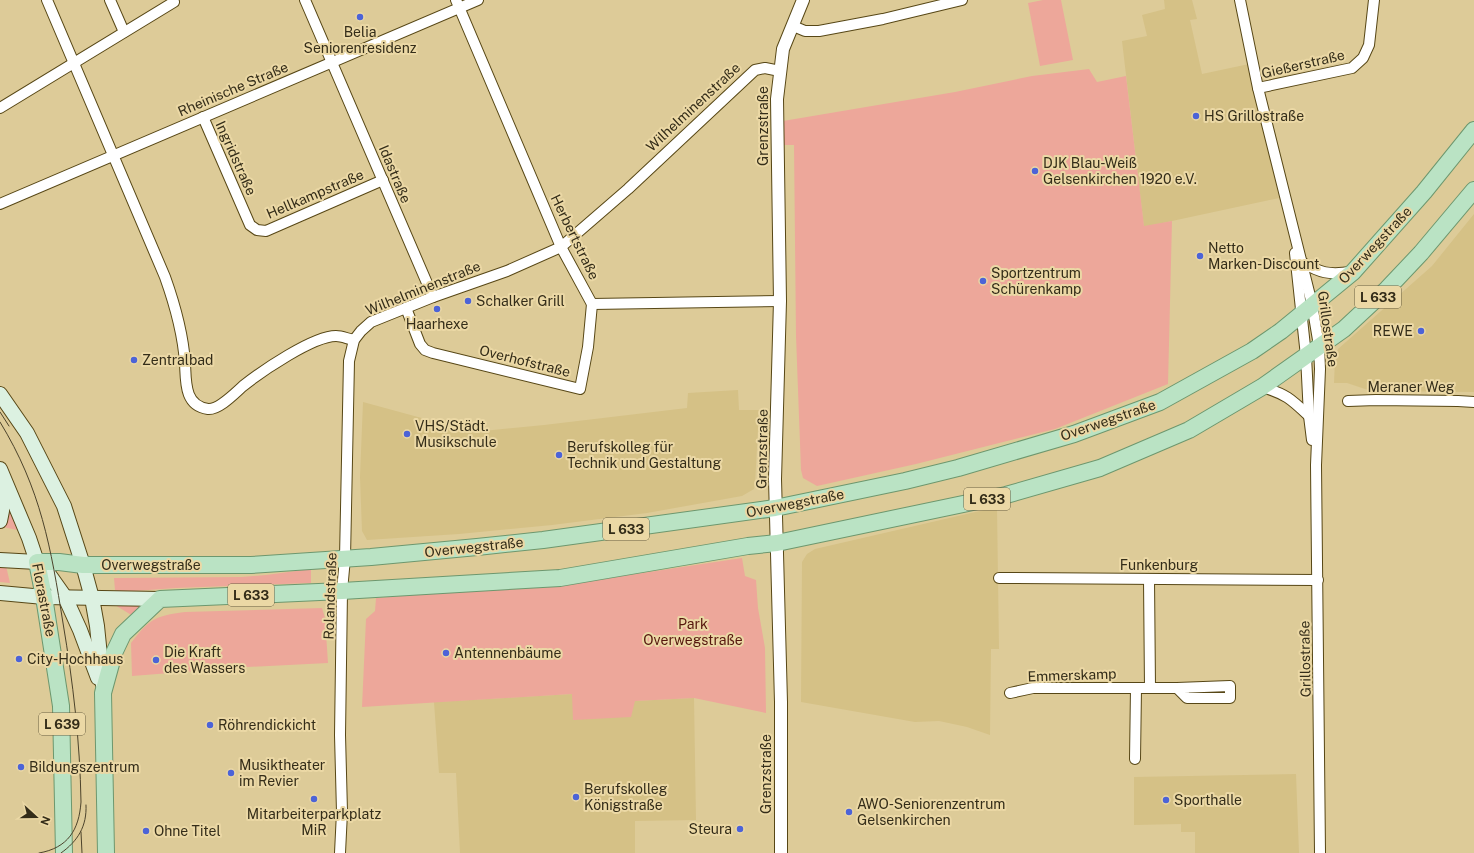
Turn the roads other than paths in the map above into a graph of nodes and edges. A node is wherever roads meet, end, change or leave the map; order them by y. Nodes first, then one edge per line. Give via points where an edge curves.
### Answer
1 (47, 0) edge
2 (110, 0) edge
3 (305, 0) edge
4 (478, 0) edge
5 (803, 0) edge
6 (962, 0) edge
7 (1240, 0) edge
8 (1374, 0) edge
9 (174, 2) dead end
10 (458, 4) edge
11 (793, 26) junction
12 (124, 32) junction
13 (75, 62) junction
14 (332, 62) junction
15 (780, 71) junction
16 (1258, 88) junction
17 (0, 108) edge
18 (203, 117) junction
19 (1474, 130) edge
20 (113, 156) junction
21 (383, 180) junction
22 (1474, 190) edge
23 (0, 204) edge
24 (1292, 224) junction
25 (257, 230) joint
26 (561, 247) junction
27 (1301, 262) junction
28 (1353, 272) junction
29 (433, 297) junction
30 (780, 301) junction
31 (592, 304) junction
32 (1312, 304) junction
33 (406, 308) junction
34 (1300, 315) junction
35 (354, 340) junction
36 (1319, 346) junction
37 (1306, 356) junction
38 (1262, 387) junction
39 (0, 394) edge
40 (1348, 401) dead end
41 (1474, 402) edge
42 (1309, 416) junction
43 (1316, 465) junction
44 (1, 471) edge
45 (775, 508) junction
46 (0, 521) edge
47 (777, 543) junction
48 (345, 558) junction
49 (0, 560) edge
50 (37, 562) junction
51 (83, 565) junction
52 (999, 578) dead end
53 (1149, 579) junction
54 (1318, 580) junction
55 (342, 591) junction
56 (0, 593) edge
57 (44, 597) junction
58 (65, 597) junction
59 (92, 598) junction
60 (160, 599) junction
61 (1136, 688) junction
62 (1150, 688) junction
63 (1177, 688) dead end
64 (103, 693) junction
65 (1010, 694) dead end
66 (1135, 759) dead end
67 (64, 853) edge
68 (106, 853) edge
69 (340, 853) edge
70 (781, 853) edge
71 (1320, 853) edge

1 - 13 street
2 - 12 street
3 - 14 street, Idastraße
4 - 10 street, Rheinische Straße
5 - 11 street
6 - 11 street via 819,31 805,31
7 - 16 street, Grillostraße
8 - 16 street, Gießerstraße via 1369,46 1363,58 1352,68
9 - 12 street
10 - 14 street, Rheinische Straße
10 - 26 street, Herbertstraße
11 - 15 street via 784,49
12 - 13 street
13 - 17 street
13 - 20 street
14 - 18 street, Rheinische Straße
14 - 21 street, Idastraße
15 - 26 street, Wilhelminenstraße via 765,68 755,70 628,189
15 - 30 street, Grenzstraße via 777,99
16 - 24 street, Grillostraße
18 - 20 street, Rheinische Straße
18 - 25 street, Ingridstraße via 250,225
19 - 28 main road, Overwegstraße / L 633 via 1424,192
20 - 23 street, Rheinische Straße
20 - 35 street via 165,277 179,323 190,399 209,410 219,407 283,358 319,340 337,336
21 - 25 street, Hellkampstraße via 266,231
21 - 29 street, Idastraße
22 - 36 main road, L 633 via 1387,289 1344,329
24 - 27 street, Grillostraße
24 - 34 street, Grillostraße
26 - 29 street, Wilhelminenstraße via 507,271
26 - 31 street, Herbertstraße
27 - 28 street via 1316,270 1333,274
27 - 32 street, Grillostraße
28 - 32 main road, Overwegstraße / L 633
29 - 33 street, Wilhelminenstraße
30 - 31 street
30 - 45 street, Grenzstraße
31 - 33 street, Overhofstraße via 588,347 580,389 425,350 420,344
32 - 34 main road, Overwegstraße / L 633
32 - 36 street, Grillostraße
33 - 35 street, Wilhelminenstraße via 371,322
34 - 37 street, Grillostraße
34 - 45 main road, Overwegstraße / L 633 via 1252,351 1160,402 1074,434 958,468
35 - 48 street, Rolandstraße via 349,361
36 - 37 main road, L 633
36 - 43 street, Grillostraße
37 - 38 main road, L 633
37 - 42 street, Grillostraße
38 - 42 street via 1288,397
38 - 47 main road, L 633 via 1189,430 1100,468 1006,495
39 - 51 main road via 26,433 64,506
40 - 41 street, Meraner Weg
42 - 43 street, Grillostraße
43 - 54 street, Grillostraße
44 - 46 main road, Florastraße
44 - 50 main road, Florastraße
45 - 47 street, Grenzstraße
45 - 48 main road, Overwegstraße / L 633 via 477,548
47 - 55 main road, L 633 via 560,578
47 - 70 street, Grenzstraße
48 - 51 main road, Overwegstraße / L 633 via 251,565
48 - 55 street, Rolandstraße
49 - 50 main road, Overwegstraße / L 633
50 - 51 main road, Overwegstraße / L 633
50 - 57 main road, Florastraße / L 639
50 - 58 main road
51 - 59 main road, L 639
52 - 53 street, Funkenburg
53 - 54 street, Funkenburg
53 - 62 street
54 - 71 street, Grillostraße
55 - 60 main road, L 633
55 - 69 street, Rolandstraße
56 - 57 main road, L 633
57 - 58 main road, L 633
57 - 67 main road, Florastraße / L 639 via 61,706
58 - 59 main road, L 633
58 - 64 main road
59 - 60 main road, L 633
59 - 64 main road, L 639 via 102,664
60 - 64 main road via 123,634 114,653
61 - 62 street, Emmerskamp
61 - 65 street, Emmerskamp via 1033,688
61 - 66 street, Emmerskamp
62 - 63 street, Emmerskamp
64 - 68 main road, L 639

